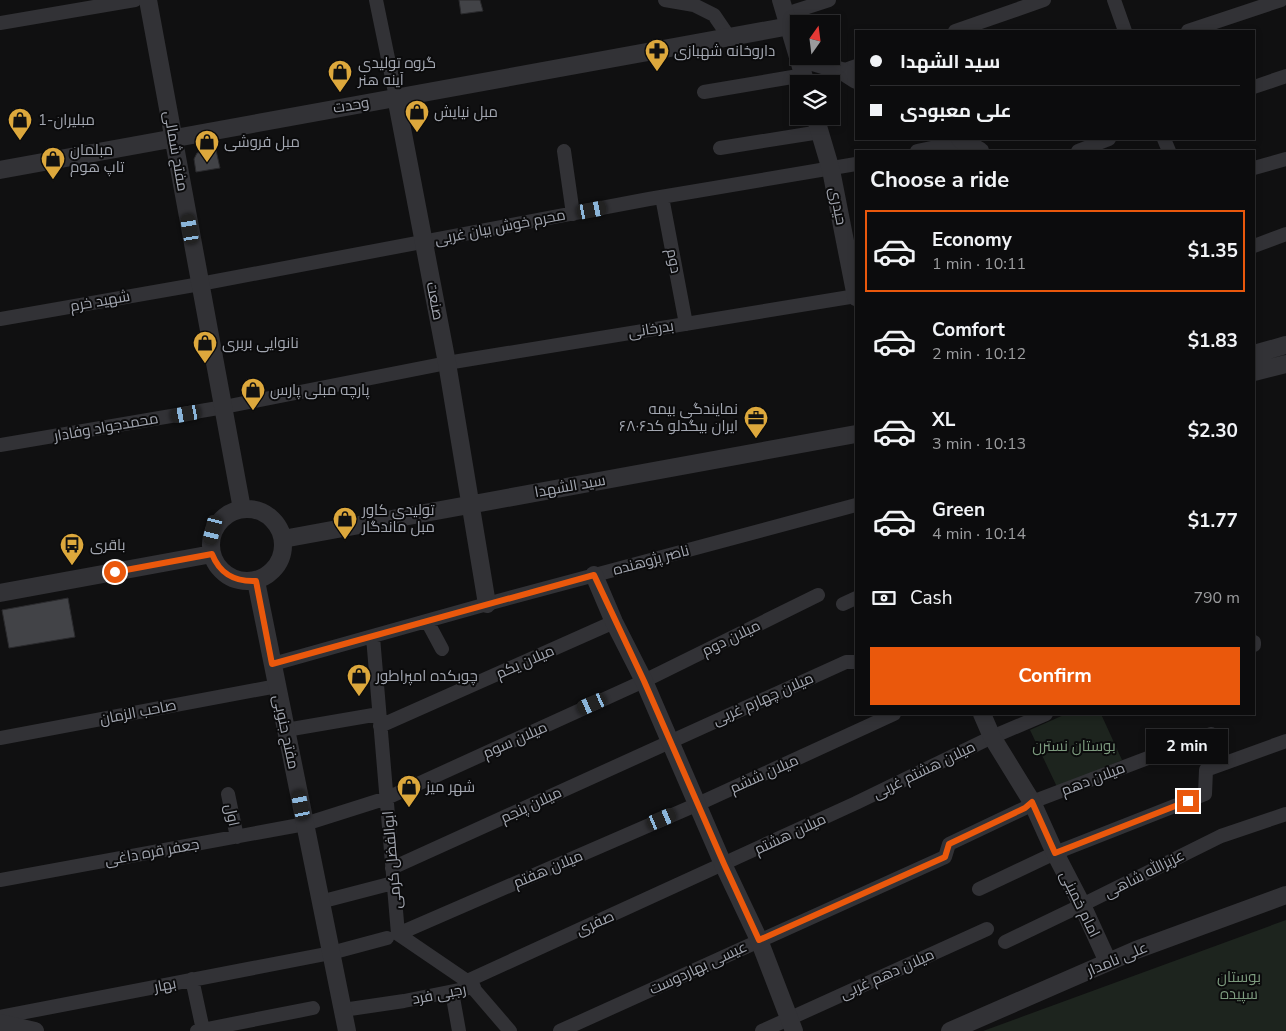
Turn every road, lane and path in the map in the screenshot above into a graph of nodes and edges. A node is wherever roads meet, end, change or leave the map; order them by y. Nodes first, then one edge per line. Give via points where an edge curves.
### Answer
1 (135, 0) edge
2 (148, 0) edge
3 (376, 0) edge
4 (665, 0) edge
5 (829, 0) edge
6 (1044, 0) edge
7 (1114, 0) edge
8 (1281, 0) edge
9 (786, 13) edge
10 (0, 23) edge
11 (790, 27) edge
12 (959, 30) edge
13 (1125, 30) edge
14 (1191, 30) edge
15 (729, 37) junction
16 (825, 65) edge
17 (851, 72) edge
18 (1286, 76) edge
19 (790, 82) edge
20 (1255, 87) edge
21 (704, 92) dead end
22 (396, 97) junction
23 (814, 125) edge
24 (818, 125) edge
25 (173, 137) junction
26 (962, 140) edge
27 (1106, 140) edge
28 (720, 148) dead end
29 (921, 150) edge
30 (978, 150) edge
31 (1081, 150) edge
32 (564, 151) dead end
33 (1286, 159) edge
34 (855, 164) edge
35 (1255, 168) edge
36 (0, 170) edge
37 (830, 170) junction
38 (662, 197) junction
39 (573, 214) junction
40 (1286, 234) edge
41 (424, 242) junction
42 (1255, 246) edge
43 (200, 284) junction
44 (855, 291) edge
45 (855, 296) edge
46 (0, 318) edge
47 (686, 324) junction
48 (1286, 345) edge
49 (1255, 354) edge
50 (447, 363) junction
51 (1286, 364) edge
52 (1255, 372) edge
53 (224, 407) junction
54 (855, 434) edge
55 (0, 445) edge
56 (471, 504) junction
57 (855, 505) edge
58 (242, 509) junction
59 (284, 538) junction
60 (212, 554) junction
61 (594, 575) junction
62 (256, 581) junction
63 (0, 593) edge
64 (818, 595) dead end
65 (855, 598) edge
66 (487, 604) junction
67 (843, 604) dead end
68 (427, 621) junction
69 (614, 622) junction
70 (373, 637) junction
71 (442, 649) dead end
72 (855, 662) edge
73 (272, 664) junction
74 (644, 681) junction
75 (277, 686) junction
76 (892, 715) edge
77 (982, 715) edge
78 (1044, 715) edge
79 (380, 720) junction
80 (286, 730) junction
81 (1211, 734) dead end
82 (0, 738) edge
83 (992, 738) junction
84 (670, 741) junction
85 (1286, 741) edge
86 (228, 794) dead end
87 (386, 798) junction
88 (1032, 802) junction
89 (698, 804) junction
90 (856, 804) joint
91 (1286, 814) edge
92 (305, 824) junction
93 (237, 837) junction
94 (1055, 853) junction
95 (945, 857) joint
96 (724, 864) junction
97 (392, 868) junction
98 (0, 880) edge
99 (393, 883) junction
100 (979, 889) dead end
101 (1286, 895) edge
102 (320, 902) junction
103 (1082, 905) junction
104 (987, 930) dead end
105 (392, 936) junction
106 (759, 940) junction
107 (1005, 942) dead end
108 (331, 953) junction
109 (1108, 962) junction
110 (192, 980) junction
111 (471, 984) junction
112 (452, 992) junction
113 (313, 1008) dead end
114 (343, 1010) junction
115 (0, 1017) edge
116 (0, 1023) edge
117 (791, 1025) edge
118 (200, 1030) edge
119 (35, 1031) edge
120 (347, 1031) edge
121 (459, 1031) edge
122 (510, 1031) edge
123 (560, 1031) edge
124 (762, 1031) edge
125 (950, 1031) edge

1 - 10 street
2 - 25 street, مفتح شمالی
3 - 22 street, صنعت
4 - 15 street via 694,4 714,15
5 - 9 street
6 - 12 street
7 - 13 street
8 - 14 street
9 - 11 street
9 - 15 street, وحدت
15 - 22 street, وحدت
16 - 17 street
18 - 20 street
19 - 21 street
22 - 25 street, وحدت
22 - 41 street, صنعت
23 - 28 street
24 - 37 street, حیدری
25 - 36 street, وحدت
25 - 43 street, مفتح شمالی
26 - 29 street
26 - 30 street
27 - 31 street
32 - 39 street
33 - 35 street
34 - 37 street, محرم خوش بیان غربی
37 - 38 street, محرم خوش بیان غربی
37 - 44 street, حیدری
38 - 39 street, محرم خوش بیان غربی
38 - 47 street, دوم
39 - 41 street, محرم خوش بیان غربی
40 - 42 street
41 - 43 street, محرم خوش بیان غربی
41 - 50 street, صنعت
43 - 46 street, شهید خرم
43 - 53 street, مفتح شمالی
45 - 47 street, بدرخانی
47 - 50 street, بدرخانی
48 - 49 street
50 - 53 street, محمدجواد وفادار
50 - 56 street, صنعت
51 - 52 street
53 - 55 street, محمدجواد وفادار
53 - 58 street, مفتح شمالی
54 - 56 street, سید الشهدا
56 - 59 street, سید الشهدا
56 - 66 street, صنعت
57 - 61 street, ناصر پژوهنده
58 - 59 street via 253,509 269,516
58 - 60 street via 230,512 213,530
59 - 62 street via 284,550 278,565
60 - 62 street via 224,573 245,582
60 - 63 street
61 - 66 street, ناصر پژوهنده
61 - 69 street
62 - 73 street, مفتح جنوبی
64 - 74 street, میلان دوم
65 - 67 street
66 - 68 street, ناصر پژوهنده
68 - 70 street, ناصر پژوهنده
68 - 71 street
69 - 74 street
69 - 79 street, میلان یکم
70 - 73 street, ناصر پژوهنده
70 - 79 street, ابوالفضل کرمی
72 - 84 street, میلان چهارم غربی via 846,662
73 - 75 street, مفتح جنوبی
74 - 84 street
74 - 87 street, میلان سوم
75 - 80 street, مفتح جنوبی
75 - 82 street, صاحب الزمان
76 - 89 street, میلان ششم
77 - 83 street, امام خمینی
78 - 83 street, میلان هشتم غربی
79 - 80 street, میلان یکم
79 - 87 street, ابوالفضل کرمی
80 - 92 street, مفتح جنوبی
81 - 88 street, میلان دهم
83 - 88 street, امام خمینی
83 - 90 street, میلان هشتم غربی
84 - 89 street
84 - 97 street, میلان پنجم
85 - 94 street via 1206,770 1205,794
86 - 93 street, اول
87 - 92 street, میلان سوم
87 - 97 street, ابوالفضل کرمی
88 - 94 street, امام خمینی
88 - 95 street, میلان دهم via 949,844
89 - 96 street
89 - 105 street, میلان هفتم
90 - 96 street, میلان هشتم
91 - 103 street, عزیزالله شاهی via 1221,836
92 - 93 street, جعفر قره داغی
92 - 102 street, مفتح جنوبی
93 - 98 street, جعفر قره داغی
94 - 100 street
94 - 103 street, امام خمینی
95 - 106 street, عیسی بهاردوست
96 - 106 street
96 - 111 street, صفری
97 - 99 street, ابوالفضل کرمی
99 - 102 street
99 - 105 street, ابوالفضل کرمی
101 - 109 street, علی نامدار
102 - 108 street, مفتح جنوبی
103 - 107 street, عزیزالله شاهی
103 - 109 street, امام خمینی
104 - 117 street, میلان دهم غربی
105 - 108 street, میلان هفتم
105 - 111 street
106 - 117 street
106 - 123 street, عیسی بهاردوست
108 - 110 street, بهار
108 - 114 street, مفتح جنوبی
109 - 125 street, علی نامدار
110 - 115 street, بهار
110 - 118 street
111 - 112 street, رجبی فرد
111 - 122 street
112 - 114 street, رجبی فرد
112 - 121 street
113 - 118 street
114 - 120 street, مفتح جنوبی
116 - 119 street
117 - 124 street, میلان دهم غربی

